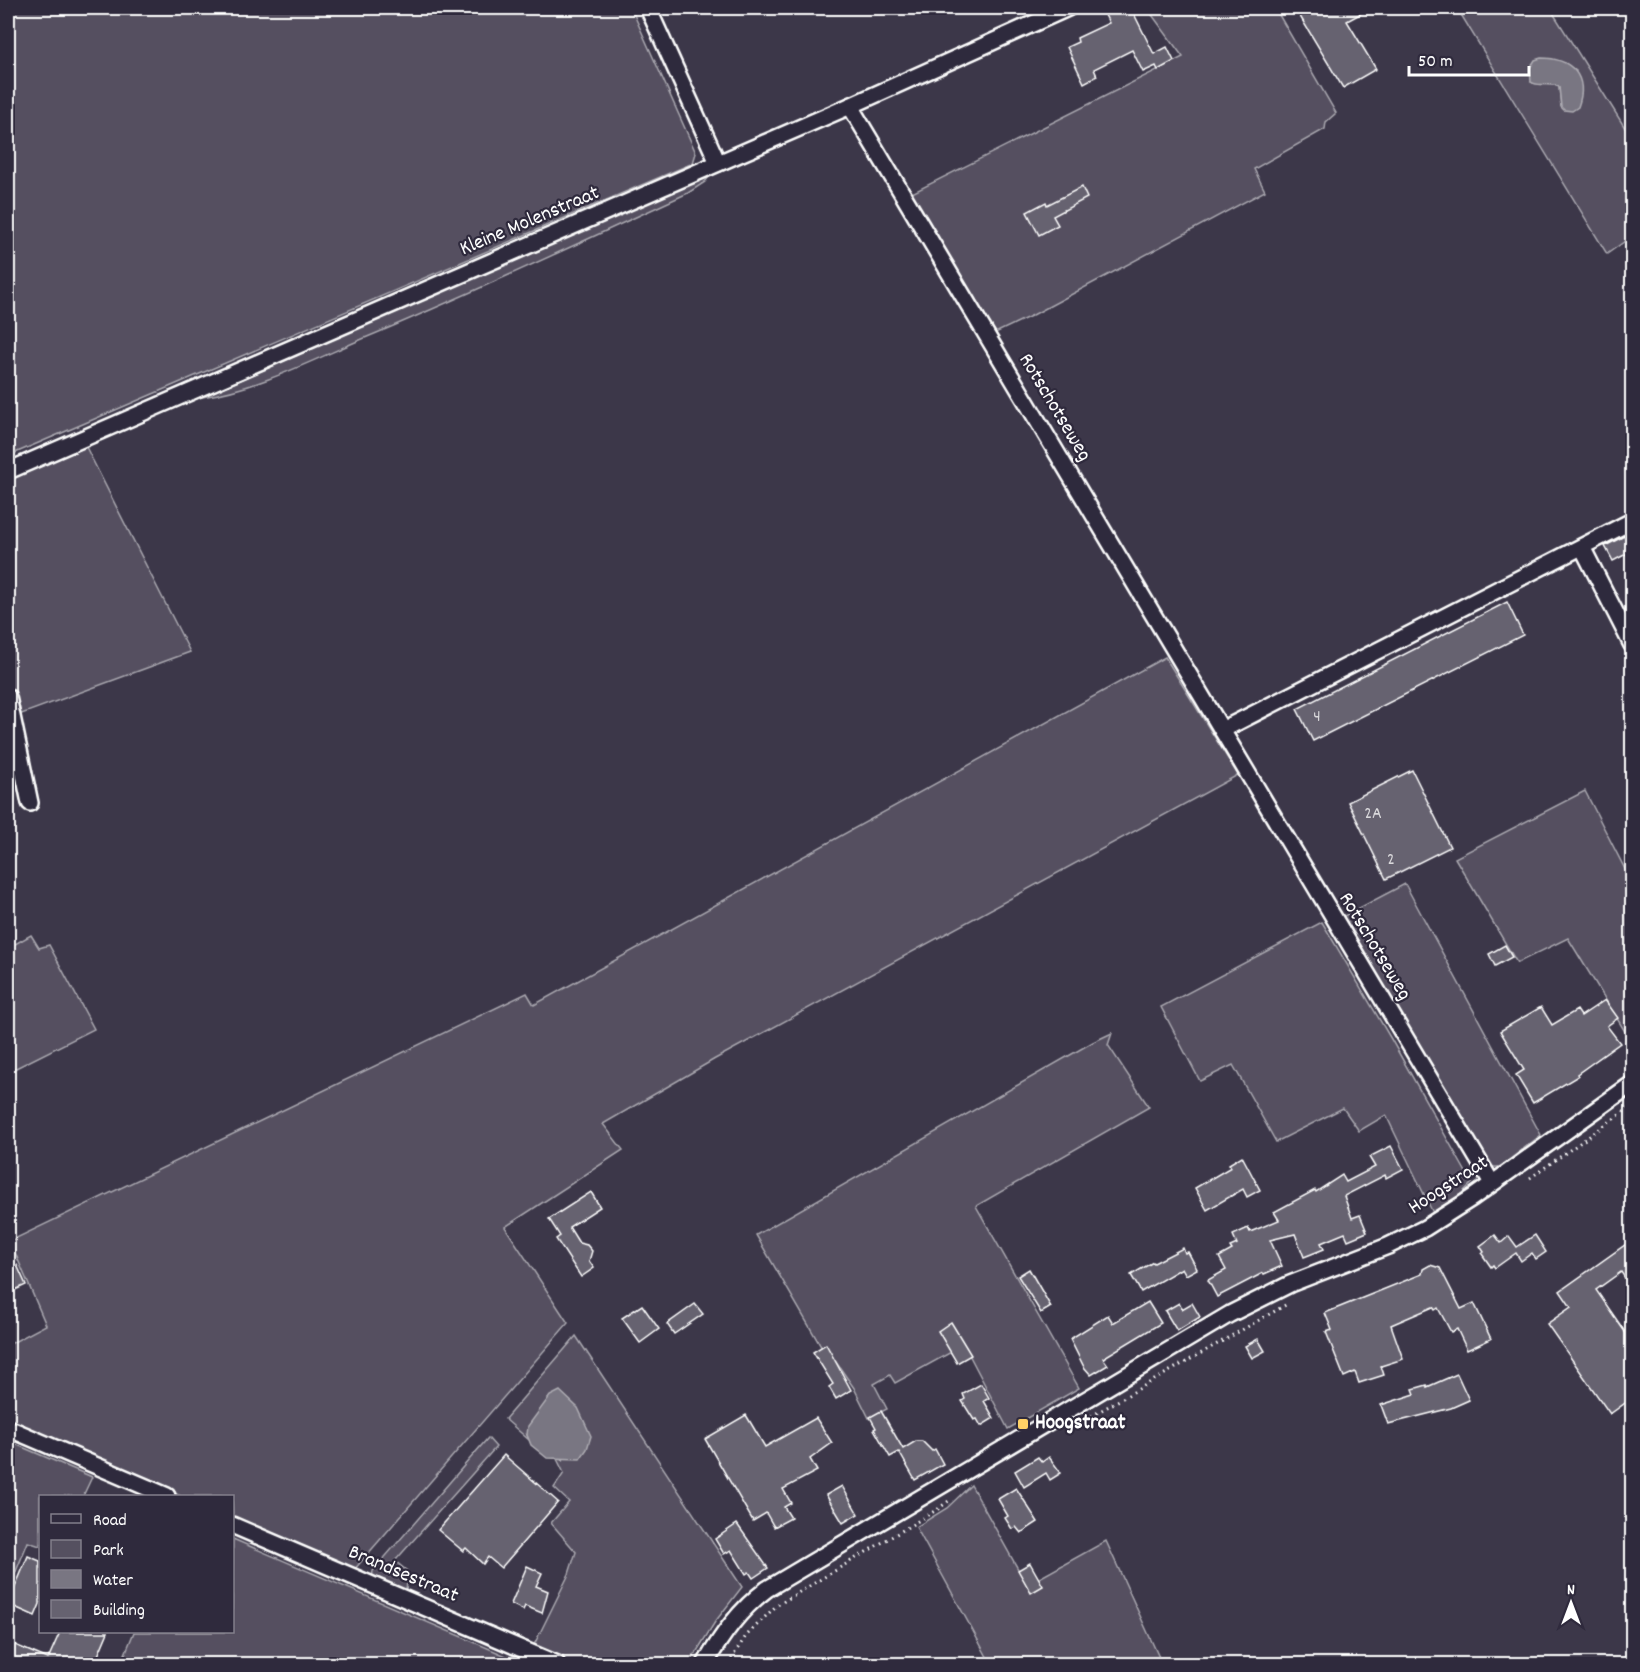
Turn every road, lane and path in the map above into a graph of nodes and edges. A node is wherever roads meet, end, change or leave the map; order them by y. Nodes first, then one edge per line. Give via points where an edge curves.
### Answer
1 (648, 8) edge
2 (1068, 8) edge
3 (850, 106) junction
4 (718, 163) junction
5 (8, 471) edge
6 (1632, 521) edge
7 (1582, 547) junction
8 (1632, 645) edge
9 (8, 697) edge
10 (1222, 730) junction
11 (30, 802) dead end
12 (1632, 1084) edge
13 (1632, 1106) edge
14 (1492, 1183) junction
15 (1521, 1184) dead end
16 (1293, 1300) dead end
17 (1078, 1423) dead end
18 (8, 1428) edge
19 (162, 1495) edge
20 (954, 1496) dead end
21 (234, 1525) edge
22 (557, 1665) edge
23 (705, 1665) edge
24 (728, 1665) edge

1 - 4 street
2 - 3 street, Kleine Molenstraat
3 - 4 street, Kleine Molenstraat
3 - 10 street, Rotschotseweg
4 - 5 street, Kleine Molenstraat
6 - 7 street
7 - 8 street
7 - 10 street
9 - 11 street
10 - 14 street, Rotschotseweg
12 - 14 street, Hoogstraat
13 - 15 path, Hoogstraat
14 - 23 street, Hoogstraat via 1409,1237 1290,1284 1230,1314 767,1589 744,1608
16 - 17 path
18 - 19 street
20 - 24 path via 776,1606 747,1636
21 - 22 street, Brandsestraat

